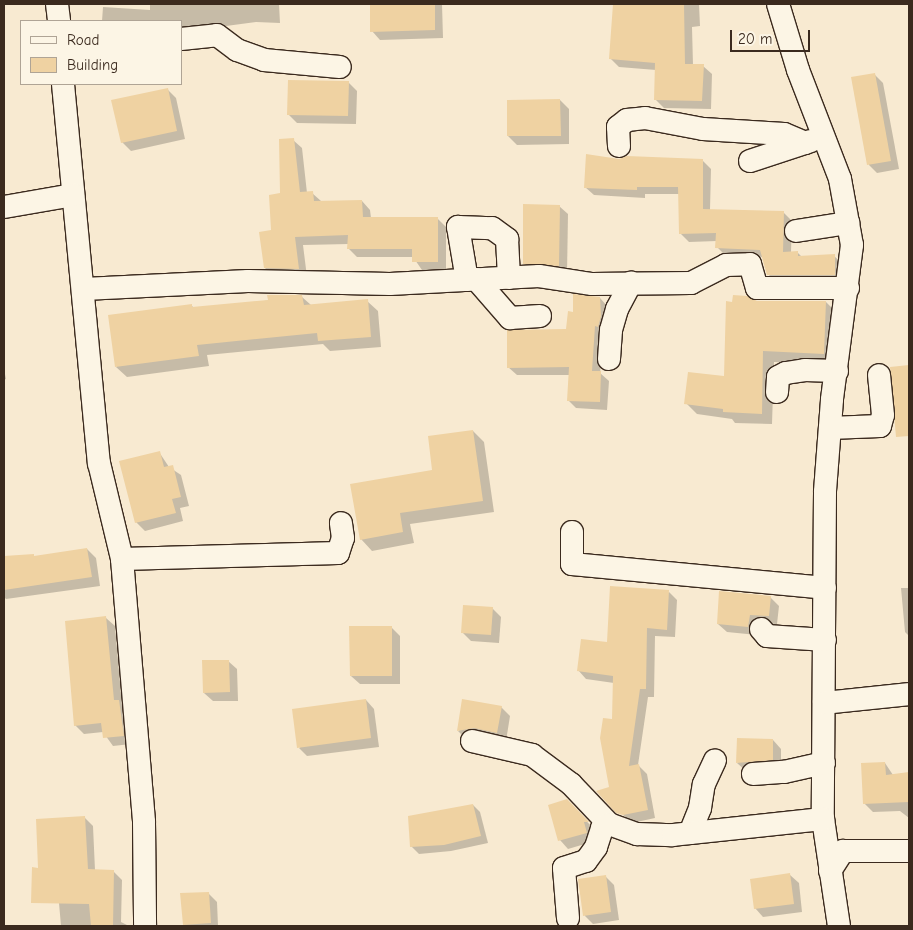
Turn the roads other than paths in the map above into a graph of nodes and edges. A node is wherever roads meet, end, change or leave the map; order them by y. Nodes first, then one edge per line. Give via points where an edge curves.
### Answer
1 (57, 4) edge
2 (778, 4) edge
3 (59, 20) edge
4 (182, 39) edge
5 (340, 67) dead end
6 (63, 85) edge
7 (814, 140) junction
8 (618, 146) dead end
9 (750, 161) dead end
10 (73, 195) junction
11 (4, 207) edge
12 (848, 223) junction
13 (796, 231) dead end
14 (509, 278) junction
15 (472, 280) junction
16 (631, 283) junction
17 (848, 288) junction
18 (84, 289) junction
19 (540, 316) dead end
20 (609, 359) dead end
21 (836, 371) junction
22 (879, 375) dead end
23 (777, 392) dead end
24 (830, 428) junction
25 (341, 523) dead end
26 (572, 532) dead end
27 (122, 559) junction
28 (824, 588) junction
29 (760, 628) dead end
30 (824, 640) junction
31 (909, 694) edge
32 (824, 703) junction
33 (472, 741) dead end
34 (715, 760) dead end
35 (824, 763) junction
36 (753, 774) dead end
37 (823, 820) junction
38 (609, 824) junction
39 (690, 833) junction
40 (909, 850) edge
41 (830, 871) junction
42 (568, 918) dead end
43 (145, 926) edge
44 (839, 926) edge

1 - 3 street
2 - 7 street
4 - 5 street via 216,35 237,50 264,60
6 - 10 street
7 - 8 street via 784,134 703,129 645,118 627,120 618,127
7 - 9 street
7 - 12 street via 840,180
10 - 11 street
10 - 18 street
12 - 13 street
12 - 17 street via 852,245
14 - 15 street
14 - 15 street via 507,238 492,228 458,227
14 - 16 street via 539,276 592,284
15 - 18 street via 326,285 248,281
15 - 19 street via 510,318
16 - 17 street via 691,283 726,265 750,264 757,288
16 - 20 street via 617,309 611,330
17 - 21 street
18 - 27 street via 99,463
21 - 23 street via 786,373 778,377
21 - 24 street
22 - 24 street via 883,415 880,426
24 - 28 street via 825,492
25 - 27 street via 343,538 338,553
26 - 28 street via 572,564
27 - 43 street via 144,822
28 - 30 street
29 - 30 street via 767,636
30 - 32 street
31 - 32 street
32 - 35 street
33 - 38 street via 532,755 571,784
34 - 39 street via 704,784 700,808
35 - 36 street via 784,772
35 - 37 street
37 - 39 street
37 - 41 street
38 - 39 street via 637,834
38 - 42 street via 602,828 596,847 586,861 564,868
40 - 41 street via 843,852
41 - 44 street

